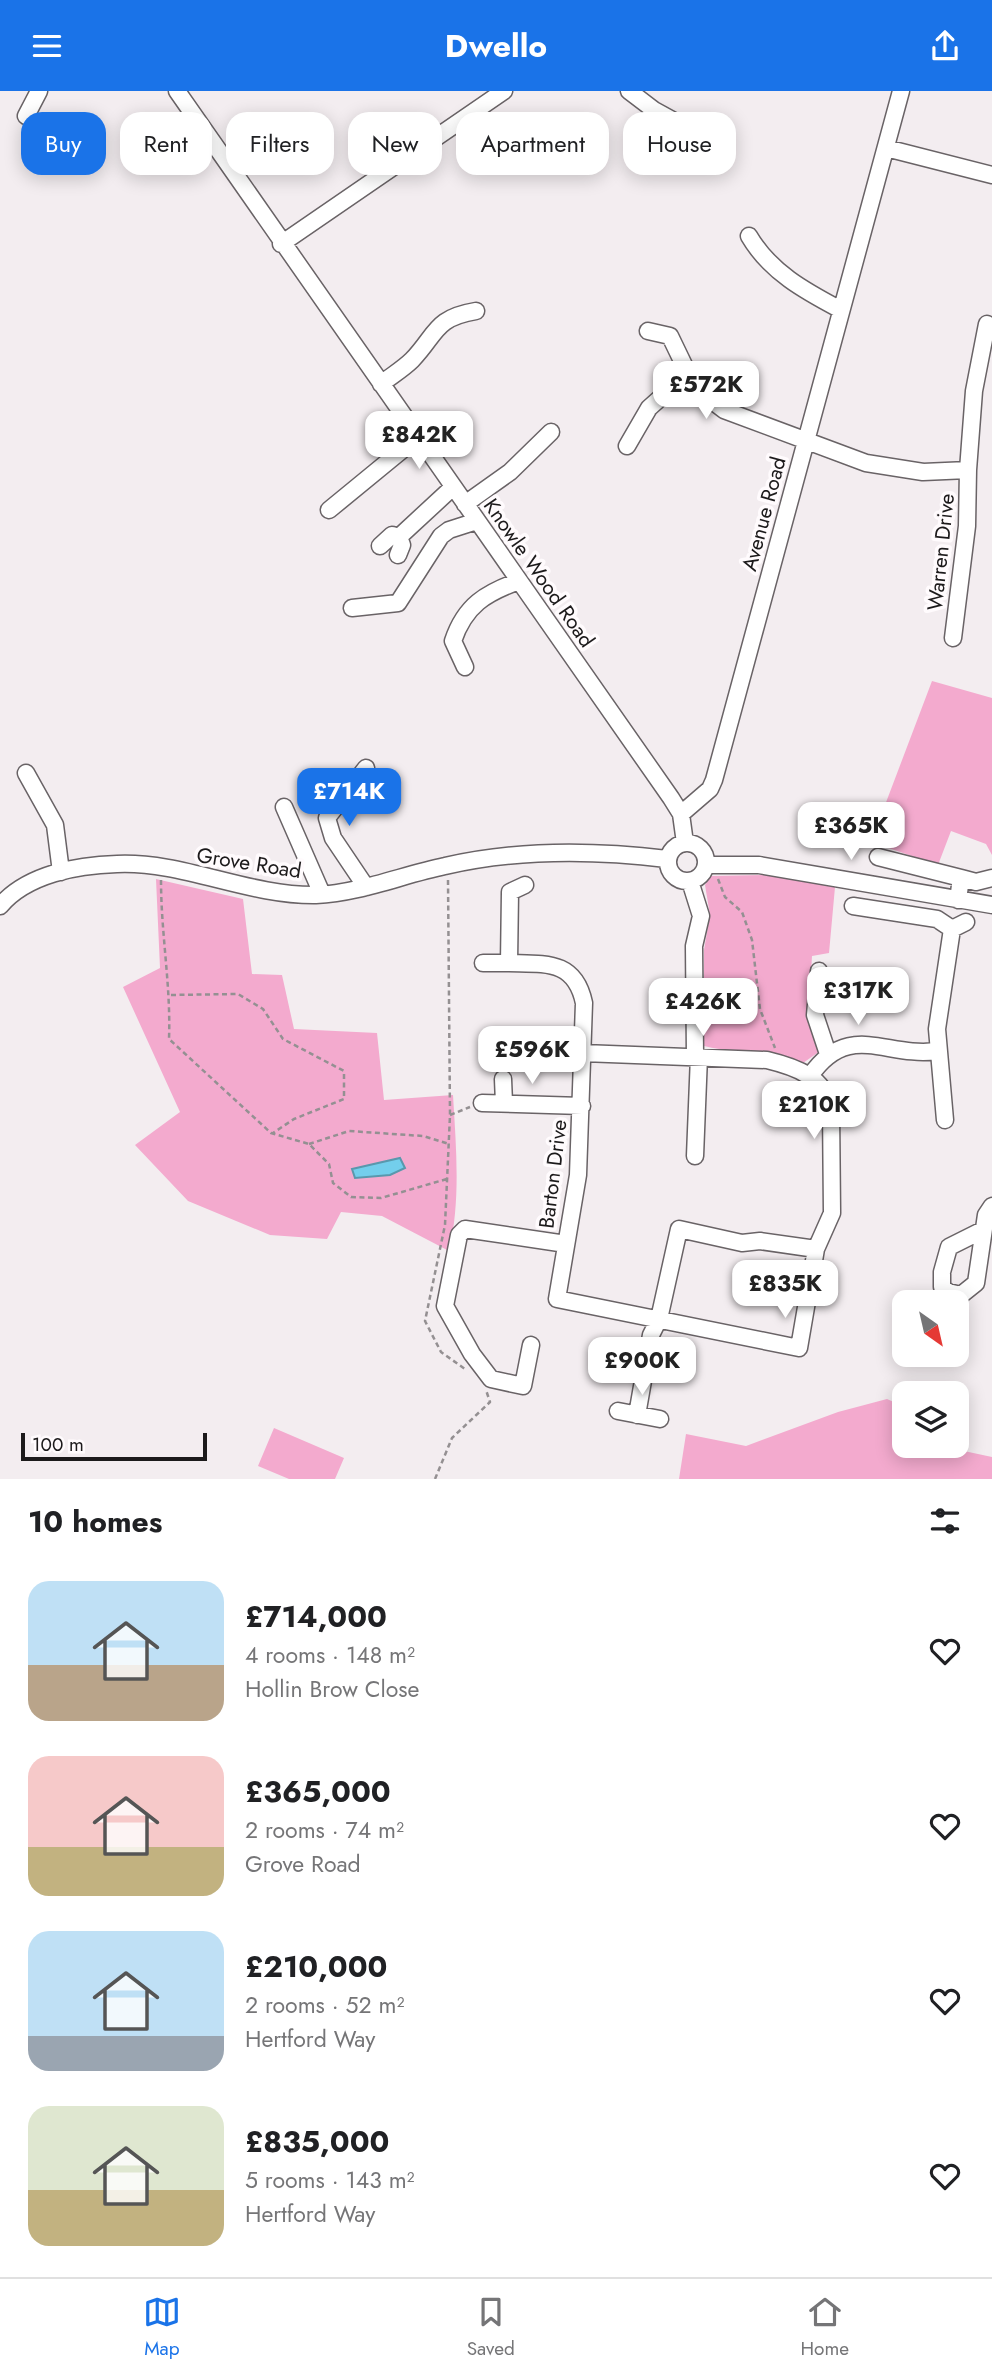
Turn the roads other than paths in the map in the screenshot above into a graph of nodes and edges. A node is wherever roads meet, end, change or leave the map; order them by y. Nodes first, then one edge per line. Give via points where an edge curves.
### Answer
1 (177, 91) edge
2 (504, 91) edge
3 (629, 91) edge
4 (901, 91) edge
5 (31, 94) edge
6 (27, 112) edge
7 (658, 112) edge
8 (886, 148) junction
9 (984, 179) edge
10 (749, 236) dead end
11 (281, 244) junction
12 (841, 310) junction
13 (476, 311) dead end
14 (987, 324) dead end
15 (648, 331) dead end
16 (687, 374) junction
17 (381, 384) junction
18 (551, 432) dead end
19 (418, 437) junction
20 (806, 441) junction
21 (627, 446) dead end
22 (968, 470) junction
23 (453, 487) junction
24 (465, 504) junction
25 (329, 510) dead end
26 (477, 521) junction
27 (400, 537) junction
28 (380, 545) dead end
29 (398, 555) dead end
30 (519, 581) junction
31 (352, 608) dead end
32 (953, 638) dead end
33 (465, 667) dead end
34 (366, 768) dead end
35 (26, 773) dead end
36 (284, 807) dead end
37 (681, 814) junction
38 (685, 843) junction
39 (878, 857) dead end
40 (667, 859) junction
41 (709, 865) junction
42 (61, 872) junction
43 (961, 878) junction
44 (992, 878) edge
45 (690, 881) junction
46 (525, 885) dead end
47 (366, 887) junction
48 (322, 894) junction
49 (958, 899) junction
50 (853, 905) dead end
51 (992, 905) edge
52 (0, 906) edge
53 (483, 963) dead end
54 (509, 963) junction
55 (819, 971) dead end
56 (937, 1051) junction
57 (583, 1053) junction
58 (828, 1054) junction
59 (697, 1056) junction
60 (810, 1076) junction
61 (503, 1079) dead end
62 (482, 1103) road end
63 (504, 1103) junction
64 (582, 1106) junction
65 (945, 1120) dead end
66 (815, 1149) dead end
67 (832, 1149) junction
68 (695, 1156) dead end
69 (992, 1206) edge
70 (984, 1230) dead end
71 (566, 1244) junction
72 (816, 1249) junction
73 (659, 1319) junction
74 (531, 1345) dead end
75 (618, 1411) dead end
76 (637, 1415) junction
77 (660, 1419) dead end

1 - 11 street, Knowle Wood Road
2 - 11 street
3 - 7 street
4 - 8 street, Avenue Road
5 - 6 street
8 - 9 street
8 - 12 street, Avenue Road
10 - 12 street via 778,272
11 - 17 street, Knowle Wood Road
12 - 20 street, Avenue Road
13 - 17 street via 458,314 435,329 413,359
14 - 22 street, Warren Drive
15 - 16 street, Warren Drive via 676,330
16 - 20 street, Warren Drive via 705,398 724,410
16 - 21 street via 649,408
17 - 19 street, Knowle Wood Road
18 - 24 street via 510,472
19 - 23 street, Knowle Wood Road
19 - 25 street
20 - 22 street, Warren Drive via 866,463 923,472
20 - 37 street, Avenue Road via 714,780
22 - 32 street, Warren Drive via 967,526
23 - 24 street, Knowle Wood Road
23 - 27 street
24 - 26 street, Knowle Wood Road
26 - 30 street, Knowle Wood Road
26 - 31 street via 441,536 398,603
27 - 28 street via 392,535
27 - 29 street
30 - 33 street via 487,593 459,622 453,641
30 - 37 street, Knowle Wood Road
34 - 47 street via 327,818 333,838
35 - 42 street via 55,825
36 - 48 street
37 - 38 street, Knowle Wood Road
38 - 40 street
38 - 41 street via 699,848
39 - 43 street
40 - 45 street via 673,874
40 - 47 street, Grove Road via 601,851 494,858
41 - 45 street
41 - 49 street via 759,865
42 - 48 street, Grove Road via 128,863 281,893
42 - 52 street, Grove Road via 14,891
43 - 44 street via 976,882
43 - 49 street
45 - 59 street via 701,916 694,946
46 - 54 street via 504,891
47 - 48 street, Grove Road
49 - 51 street
50 - 56 street via 959,925 937,1029
53 - 54 street, Barton Drive
54 - 57 street, Barton Drive via 550,965 572,975 584,1003
55 - 58 street via 815,1015
56 - 58 street via 853,1045
56 - 65 street via 951,1097
57 - 59 street
57 - 64 street, Barton Drive
58 - 60 street
59 - 60 street via 767,1060
59 - 68 street
60 - 67 street via 829,1097
61 - 63 street
62 - 63 street
63 - 64 street
64 - 71 street, Barton Drive via 578,1175
66 - 67 street
67 - 72 street via 832,1213
69 - 70 street
71 - 73 street, Barton Drive via 557,1299
71 - 74 street via 465,1229 459,1235 445,1306 487,1381 523,1386
72 - 73 street via 742,1243 679,1229
72 - 73 street via 799,1348
73 - 76 street via 651,1335
75 - 76 street
76 - 77 street

